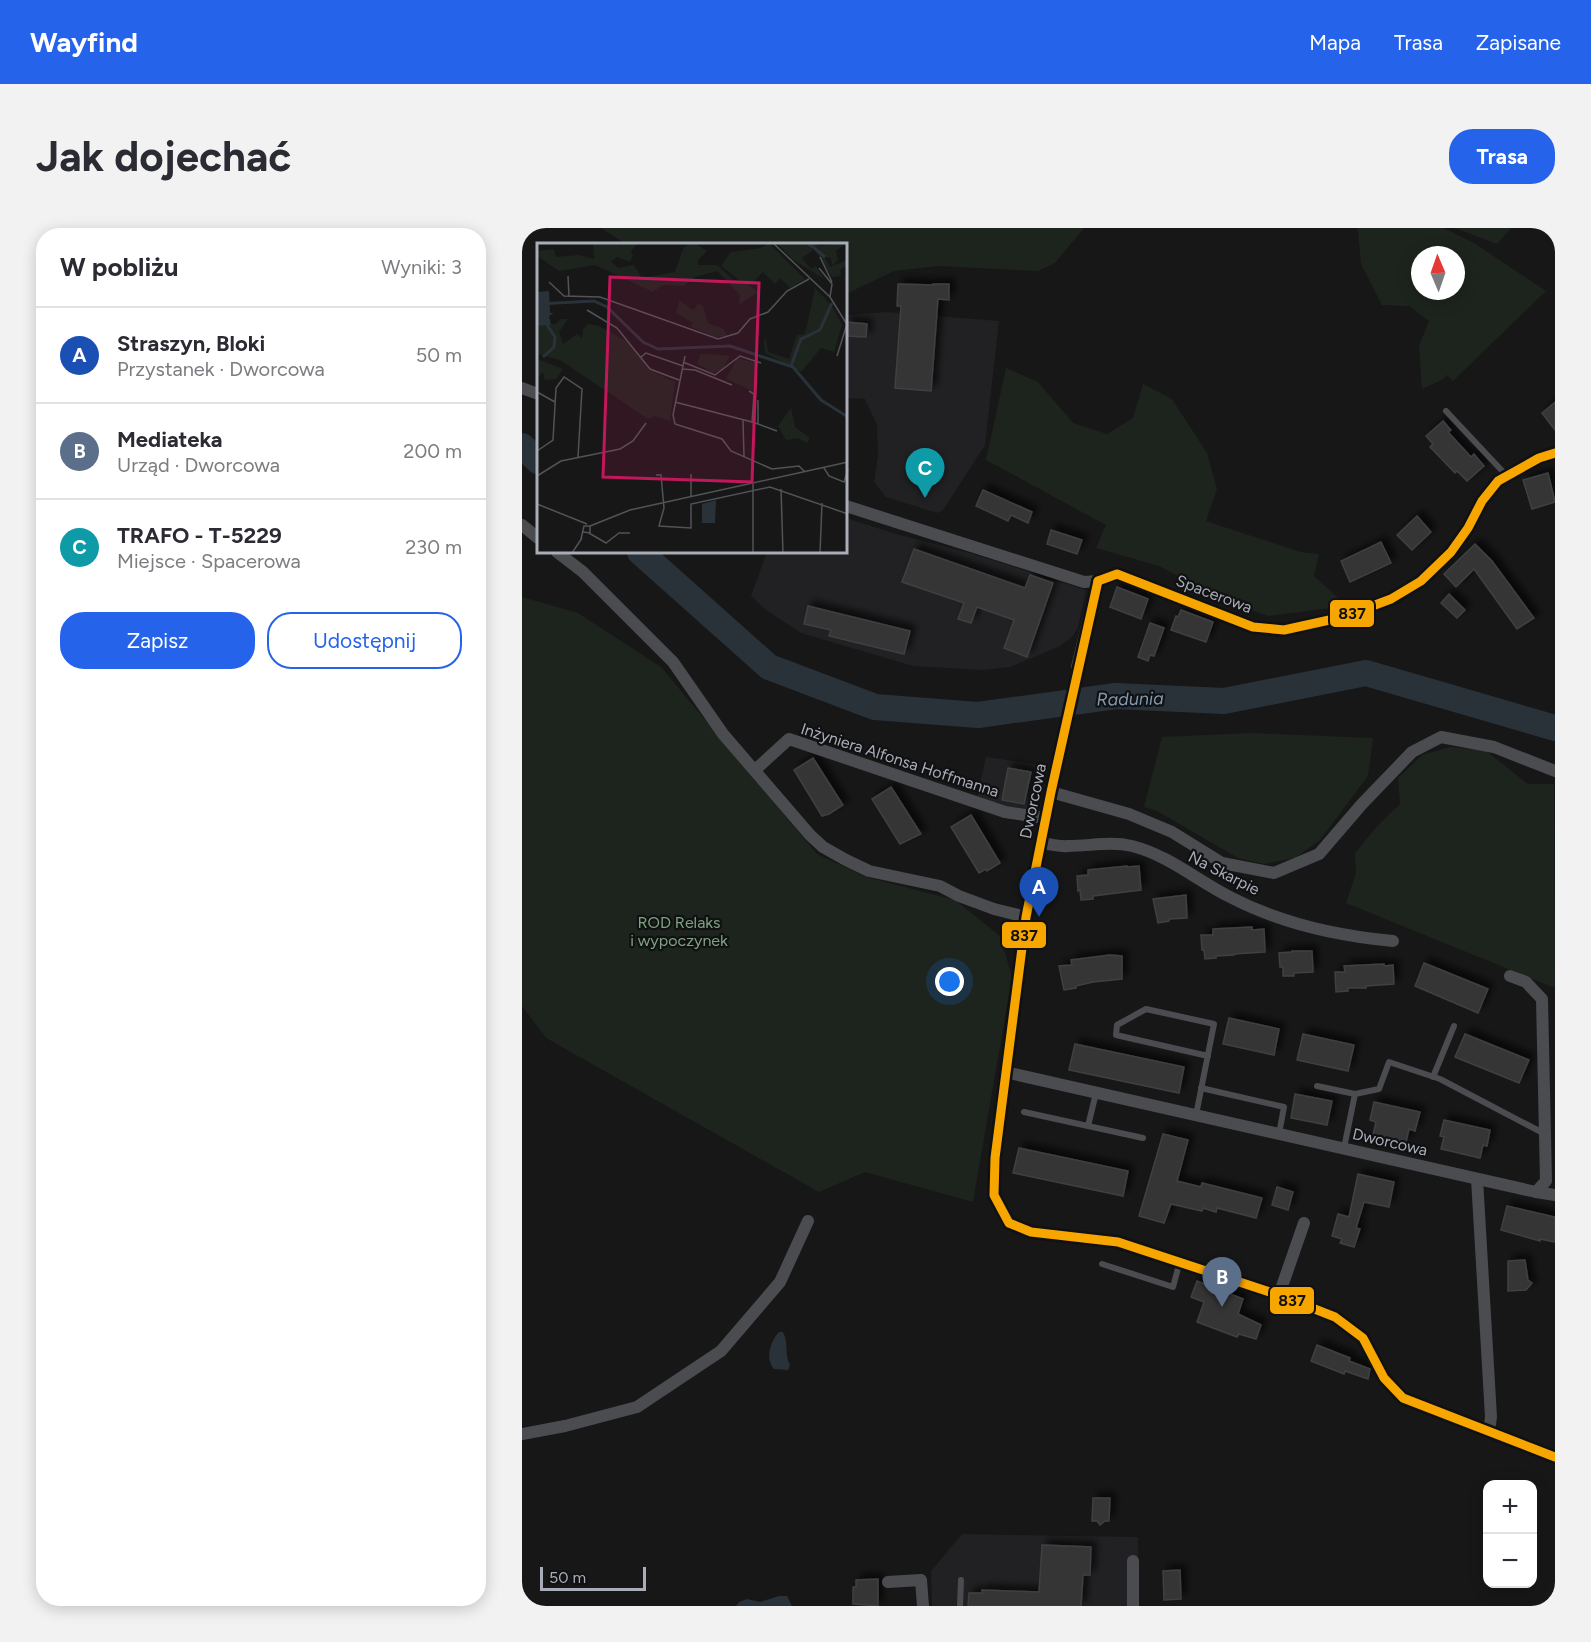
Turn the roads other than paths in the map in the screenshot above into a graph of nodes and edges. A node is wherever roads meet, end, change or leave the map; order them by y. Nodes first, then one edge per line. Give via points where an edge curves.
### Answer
1 (522, 388) edge
2 (537, 394) edge
3 (1446, 411) dead end
4 (1555, 453) edge
5 (1506, 475) junction
6 (848, 507) edge
7 (522, 525) edge
8 (537, 537) edge
9 (560, 554) edge
10 (1098, 581) junction
11 (1077, 667) dead end
12 (1060, 750) dead end
13 (754, 770) junction
14 (1555, 771) edge
15 (1051, 792) junction
16 (1045, 818) junction
17 (1041, 843) junction
18 (1026, 917) junction
19 (1394, 941) dead end
20 (1510, 976) dead end
21 (1454, 1026) dead end
22 (1208, 1056) junction
23 (1005, 1072) junction
24 (1433, 1077) junction
25 (1317, 1086) dead end
26 (1201, 1088) junction
27 (1096, 1093) junction
28 (1355, 1094) junction
29 (1024, 1112) dead end
30 (1196, 1115) junction
31 (1088, 1126) junction
32 (1279, 1134) junction
33 (1545, 1134) junction
34 (1143, 1138) dead end
35 (1344, 1149) junction
36 (1478, 1179) junction
37 (1536, 1192) junction
38 (1555, 1195) edge
39 (807, 1221) dead end
40 (1304, 1223) dead end
41 (1180, 1262) junction
42 (1102, 1264) dead end
43 (1279, 1295) junction
44 (1489, 1431) junction
45 (522, 1434) edge
46 (1555, 1456) edge
47 (1133, 1561) dead end
48 (961, 1580) dead end
49 (888, 1582) dead end
50 (923, 1606) edge
51 (960, 1606) edge
52 (1132, 1606) edge

1 - 2 street
3 - 5 lane
4 - 5 street, Spacerowa
5 - 10 street, Spacerowa via 1482,501 1451,552 1421,581 1391,599 1343,618 1284,630 1253,627 1116,574
6 - 10 street, Spacerowa via 1084,582
7 - 8 street
9 - 13 street via 583,572 673,662 723,734
10 - 11 street
12 - 15 street, Dworcowa
13 - 16 street, Inżyniera Alfonsa Hoffmanna via 789,739 1005,812
13 - 18 street via 810,835 846,861 869,871 940,886 994,909
14 - 15 street via 1494,747 1441,737 1412,752 1318,855 1274,873 1222,863 1172,832
15 - 16 street, Dworcowa
16 - 17 street, Dworcowa
17 - 18 street, Dworcowa
17 - 19 street, Na Skarpie via 1066,847 1130,845 1153,852 1231,898 1276,916 1350,936
18 - 23 street, Dworcowa
20 - 33 street via 1526,982 1542,999
21 - 24 lane
22 - 22 lane via 1214,1024 1146,1009 1117,1025 1116,1035
22 - 26 lane
23 - 27 street, Dworcowa
23 - 41 street, Dworcowa via 993,1180 994,1195 1010,1223 1031,1232 1108,1240
24 - 28 lane via 1389,1062 1379,1089
24 - 33 lane
25 - 28 lane
26 - 30 lane
26 - 32 lane via 1284,1107
27 - 30 street, Dworcowa
27 - 31 lane
28 - 35 lane
29 - 31 lane
30 - 32 street, Dworcowa
31 - 34 lane
32 - 35 street, Dworcowa
33 - 37 street via 1546,1181
35 - 36 street, Dworcowa
36 - 37 street, Dworcowa
36 - 44 street
37 - 38 street, Dworcowa
39 - 45 street via 780,1282 721,1351 637,1407
40 - 43 street
41 - 42 lane via 1173,1287
41 - 43 street, Dworcowa
43 - 44 street, Dworcowa via 1335,1317 1356,1331 1384,1378 1403,1398
44 - 46 street, Dworcowa
47 - 52 street
48 - 51 lane
49 - 50 street via 921,1580

